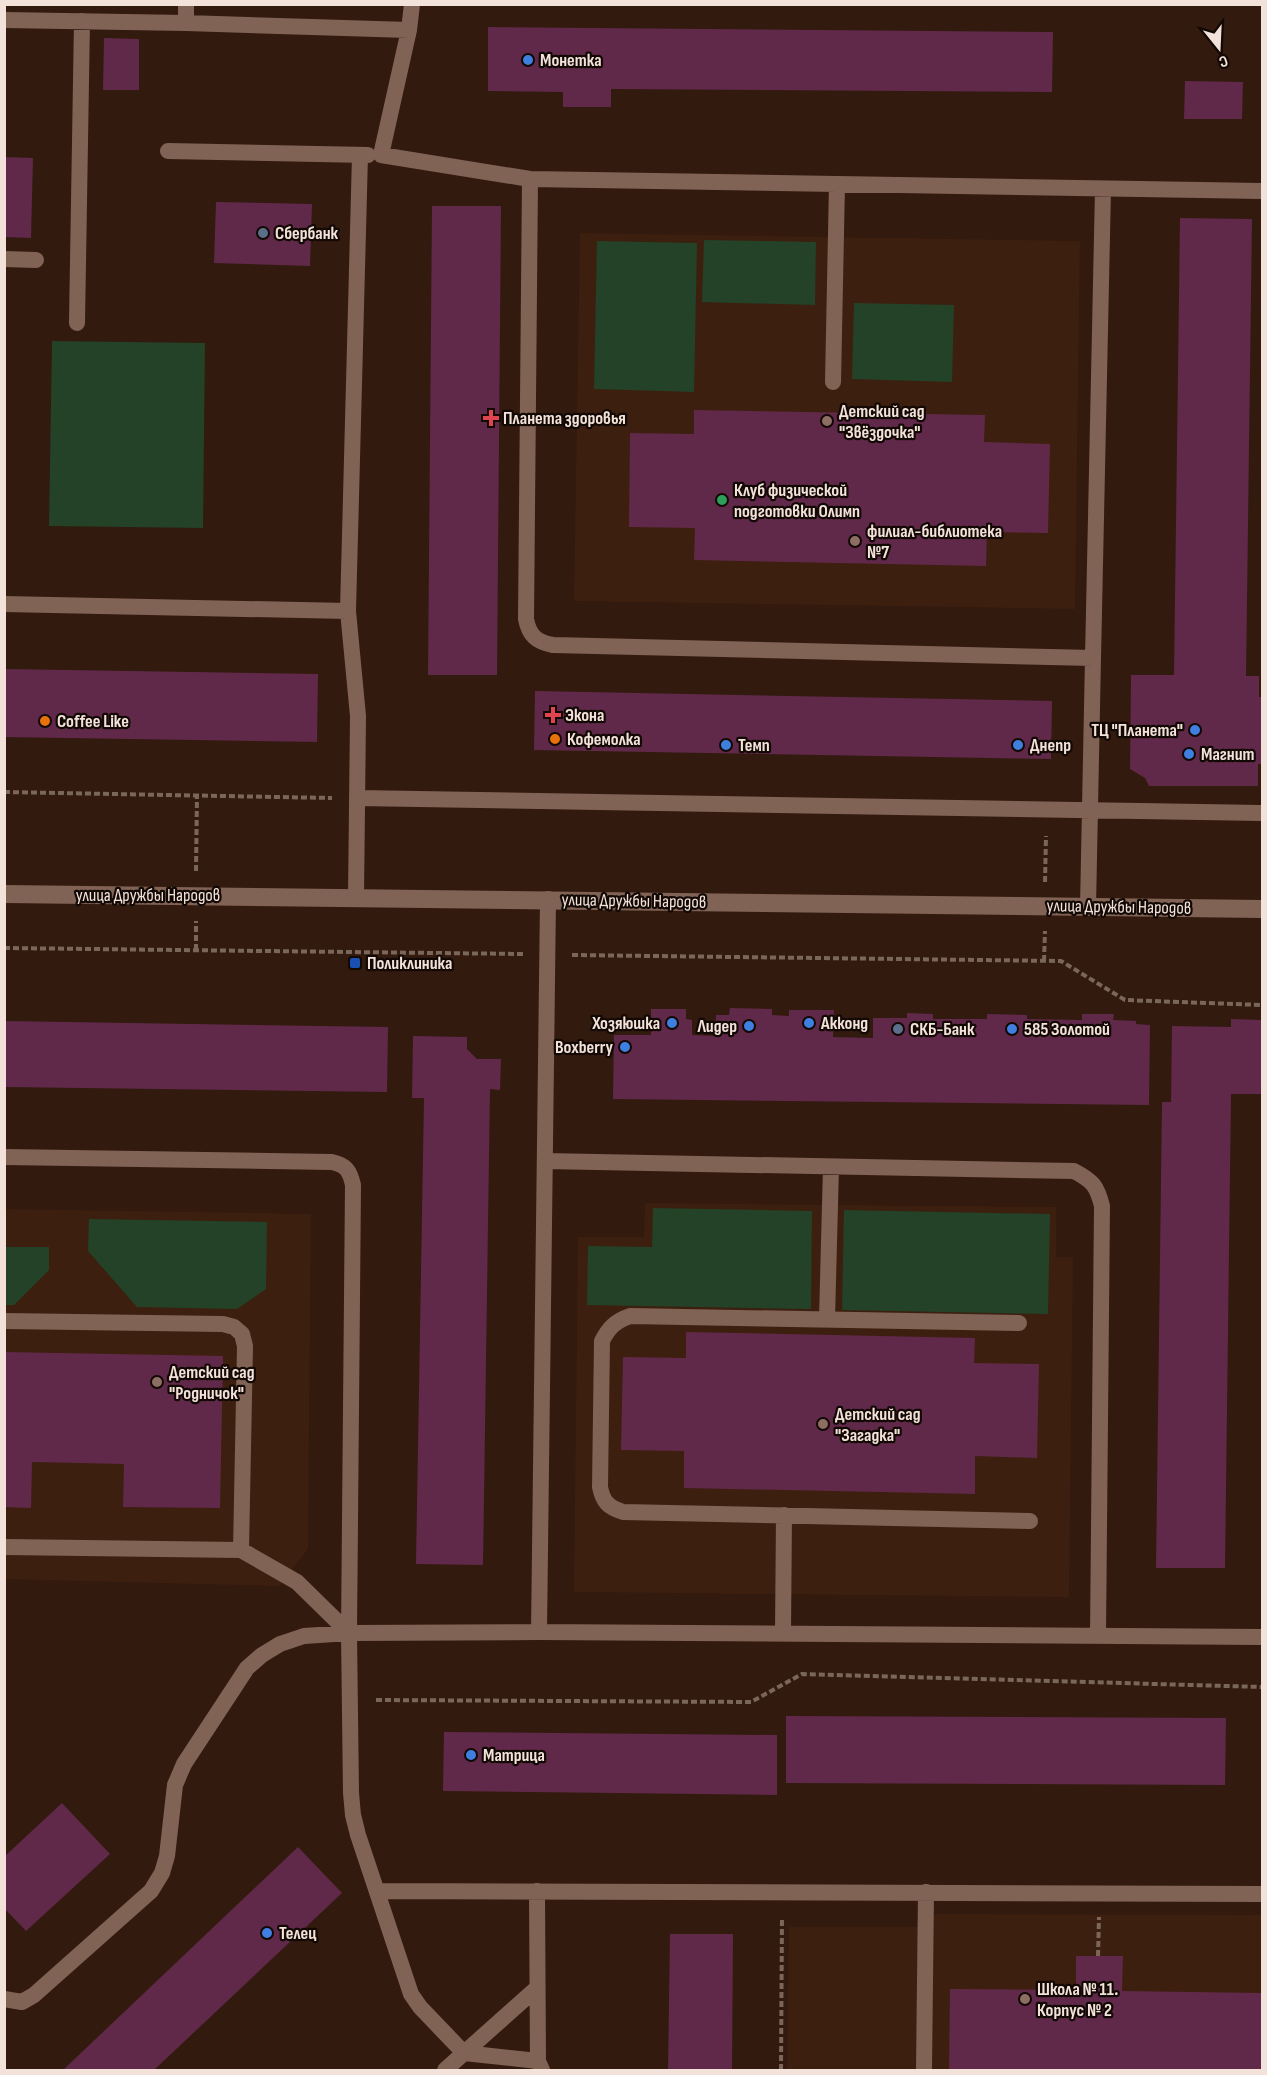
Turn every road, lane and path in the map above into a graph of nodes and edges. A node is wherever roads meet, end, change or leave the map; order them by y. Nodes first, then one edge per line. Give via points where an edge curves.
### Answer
1 (186, 4) edge
2 (412, 4) edge
3 (4, 20) edge
4 (82, 21) junction
5 (186, 23) junction
6 (409, 30) junction
7 (168, 151) dead end
8 (360, 155) junction
9 (381, 155) junction
10 (530, 179) junction
11 (837, 184) junction
12 (1103, 189) junction
13 (1263, 192) edge
14 (4, 259) edge
15 (36, 260) dead end
16 (77, 323) dead end
17 (833, 382) dead end
18 (4, 604) edge
19 (348, 611) junction
20 (1093, 658) junction
21 (4, 792) edge
22 (357, 798) junction
23 (1090, 810) junction
24 (1263, 813) edge
25 (4, 894) edge
26 (356, 897) junction
27 (548, 899) junction
28 (1088, 907) junction
29 (1263, 909) edge
30 (4, 948) edge
31 (547, 955) junction
32 (1263, 1005) edge
33 (4, 1157) edge
34 (545, 1161) junction
35 (831, 1167) junction
36 (827, 1319) junction
37 (4, 1321) edge
38 (1019, 1323) dead end
39 (784, 1515) junction
40 (1030, 1521) dead end
41 (4, 1546) edge
42 (241, 1550) junction
43 (539, 1632) junction
44 (349, 1633) junction
45 (783, 1633) junction
46 (1098, 1635) junction
47 (1263, 1637) edge
48 (1263, 1687) edge
49 (366, 1700) dead end
50 (377, 1891) junction
51 (537, 1891) junction
52 (782, 1892) junction
53 (926, 1892) junction
54 (1098, 1893) junction
55 (1263, 1893) edge
56 (1098, 1956) dead end
57 (537, 1988) junction
58 (4, 1999) edge
59 (464, 2053) junction
60 (540, 2066) edge
61 (445, 2070) edge
62 (781, 2070) edge
63 (924, 2070) edge

1 - 5 lane
2 - 6 lane
3 - 4 lane
4 - 5 lane
4 - 16 lane
5 - 6 lane
6 - 9 lane
7 - 8 lane
8 - 9 lane
8 - 19 lane
9 - 10 lane
10 - 11 lane
10 - 20 lane via 526,619 528,631 539,642
11 - 12 lane
11 - 17 lane
12 - 13 lane
12 - 20 lane
14 - 15 lane
18 - 19 lane
19 - 22 lane via 358,716
20 - 23 lane
21 - 22 path
22 - 23 lane
22 - 26 lane
23 - 24 lane
23 - 28 lane
25 - 26 street, улица Дружбы Народов
26 - 27 street, улица Дружбы Народов
27 - 28 street, улица Дружбы Народов
27 - 31 lane
28 - 29 street, улица Дружбы Народов
30 - 31 path
31 - 32 path via 1061,961 1125,1000
31 - 34 lane
33 - 44 lane via 332,1162 351,1173
34 - 35 lane
34 - 43 lane
35 - 36 lane
35 - 46 lane via 1074,1171 1097,1188 1102,1206
36 - 38 lane
36 - 39 lane via 630,1316 617,1321 602,1341 600,1487 610,1508 623,1512
37 - 42 lane via 224,1324 242,1334
39 - 40 lane
39 - 45 lane
41 - 42 lane
42 - 44 lane via 297,1582
43 - 44 lane
43 - 45 lane
44 - 50 lane via 352,1804
44 - 58 lane via 296,1638 262,1655 247,1668 174,1785 167,1856 151,1891 34,1995 22,2002
45 - 46 lane
46 - 47 lane
48 - 49 path via 802,1674 751,1702
50 - 51 lane
50 - 59 lane via 415,2001
51 - 52 lane
51 - 57 lane
52 - 53 lane
52 - 62 path
53 - 54 lane
53 - 63 lane
54 - 55 lane
54 - 56 path
57 - 59 lane
57 - 60 lane
59 - 60 lane
59 - 61 lane

